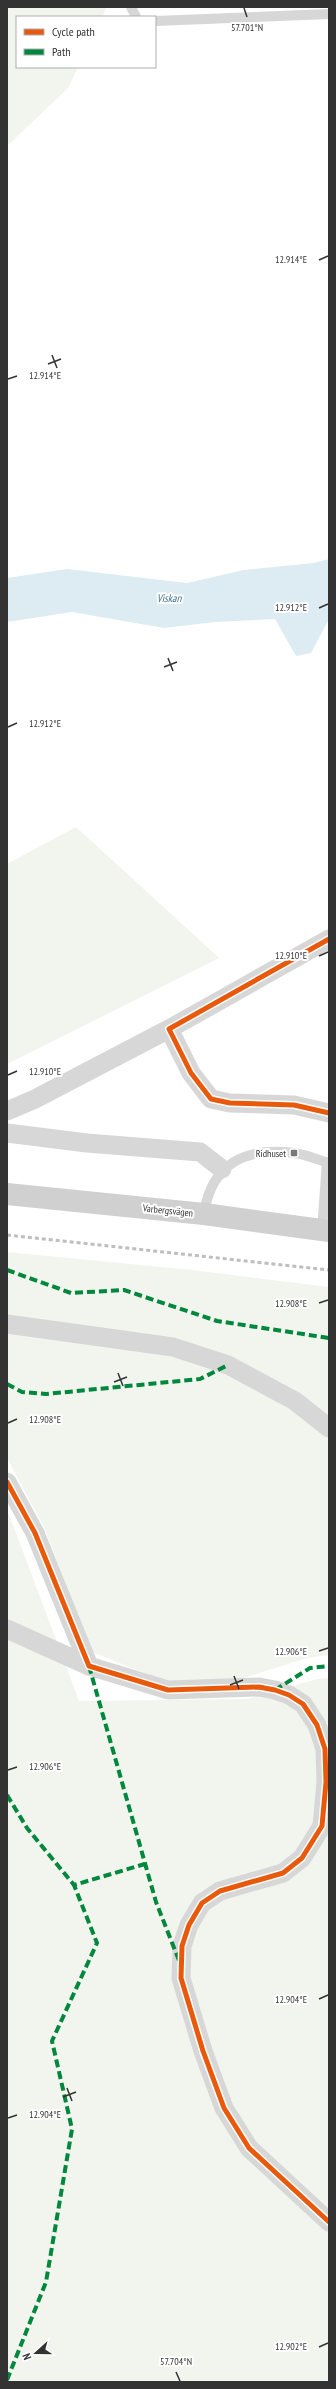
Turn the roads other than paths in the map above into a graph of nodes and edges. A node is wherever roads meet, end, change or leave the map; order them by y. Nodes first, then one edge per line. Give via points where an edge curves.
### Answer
1 (131, 7) edge
2 (329, 14) edge
3 (136, 16) edge
4 (156, 21) edge
5 (329, 939) edge
6 (169, 1029) junction
7 (7, 1111) edge
8 (329, 1113) edge
9 (7, 1133) edge
10 (328, 1163) edge
11 (222, 1169) junction
12 (7, 1194) edge
13 (204, 1214) junction
14 (326, 1230) edge
15 (7, 1324) edge
16 (329, 1428) edge
17 (7, 1482) edge
18 (7, 1629) edge
19 (88, 1666) junction
20 (329, 2222) edge

1 - 3 lane
2 - 4 lane
5 - 6 street
6 - 7 street
6 - 8 street via 191,1073 212,1099 230,1103 294,1105
9 - 11 street via 87,1143 200,1152
10 - 11 lane via 294,1152 257,1153 238,1159
10 - 14 lane
11 - 13 lane via 206,1195
12 - 13 main road, Varbergsvägen
13 - 14 main road, Varbergsvägen
15 - 16 street via 173,1347 235,1369 295,1401
17 - 19 street via 35,1533
18 - 19 street
19 - 20 street via 168,1690 259,1687 275,1690 303,1704 317,1725 325,1749 326,1782 322,1826 302,1858 283,1873 220,1891 202,1903 189,1925 182,1946 181,1978 203,2051 224,2108 249,2148

